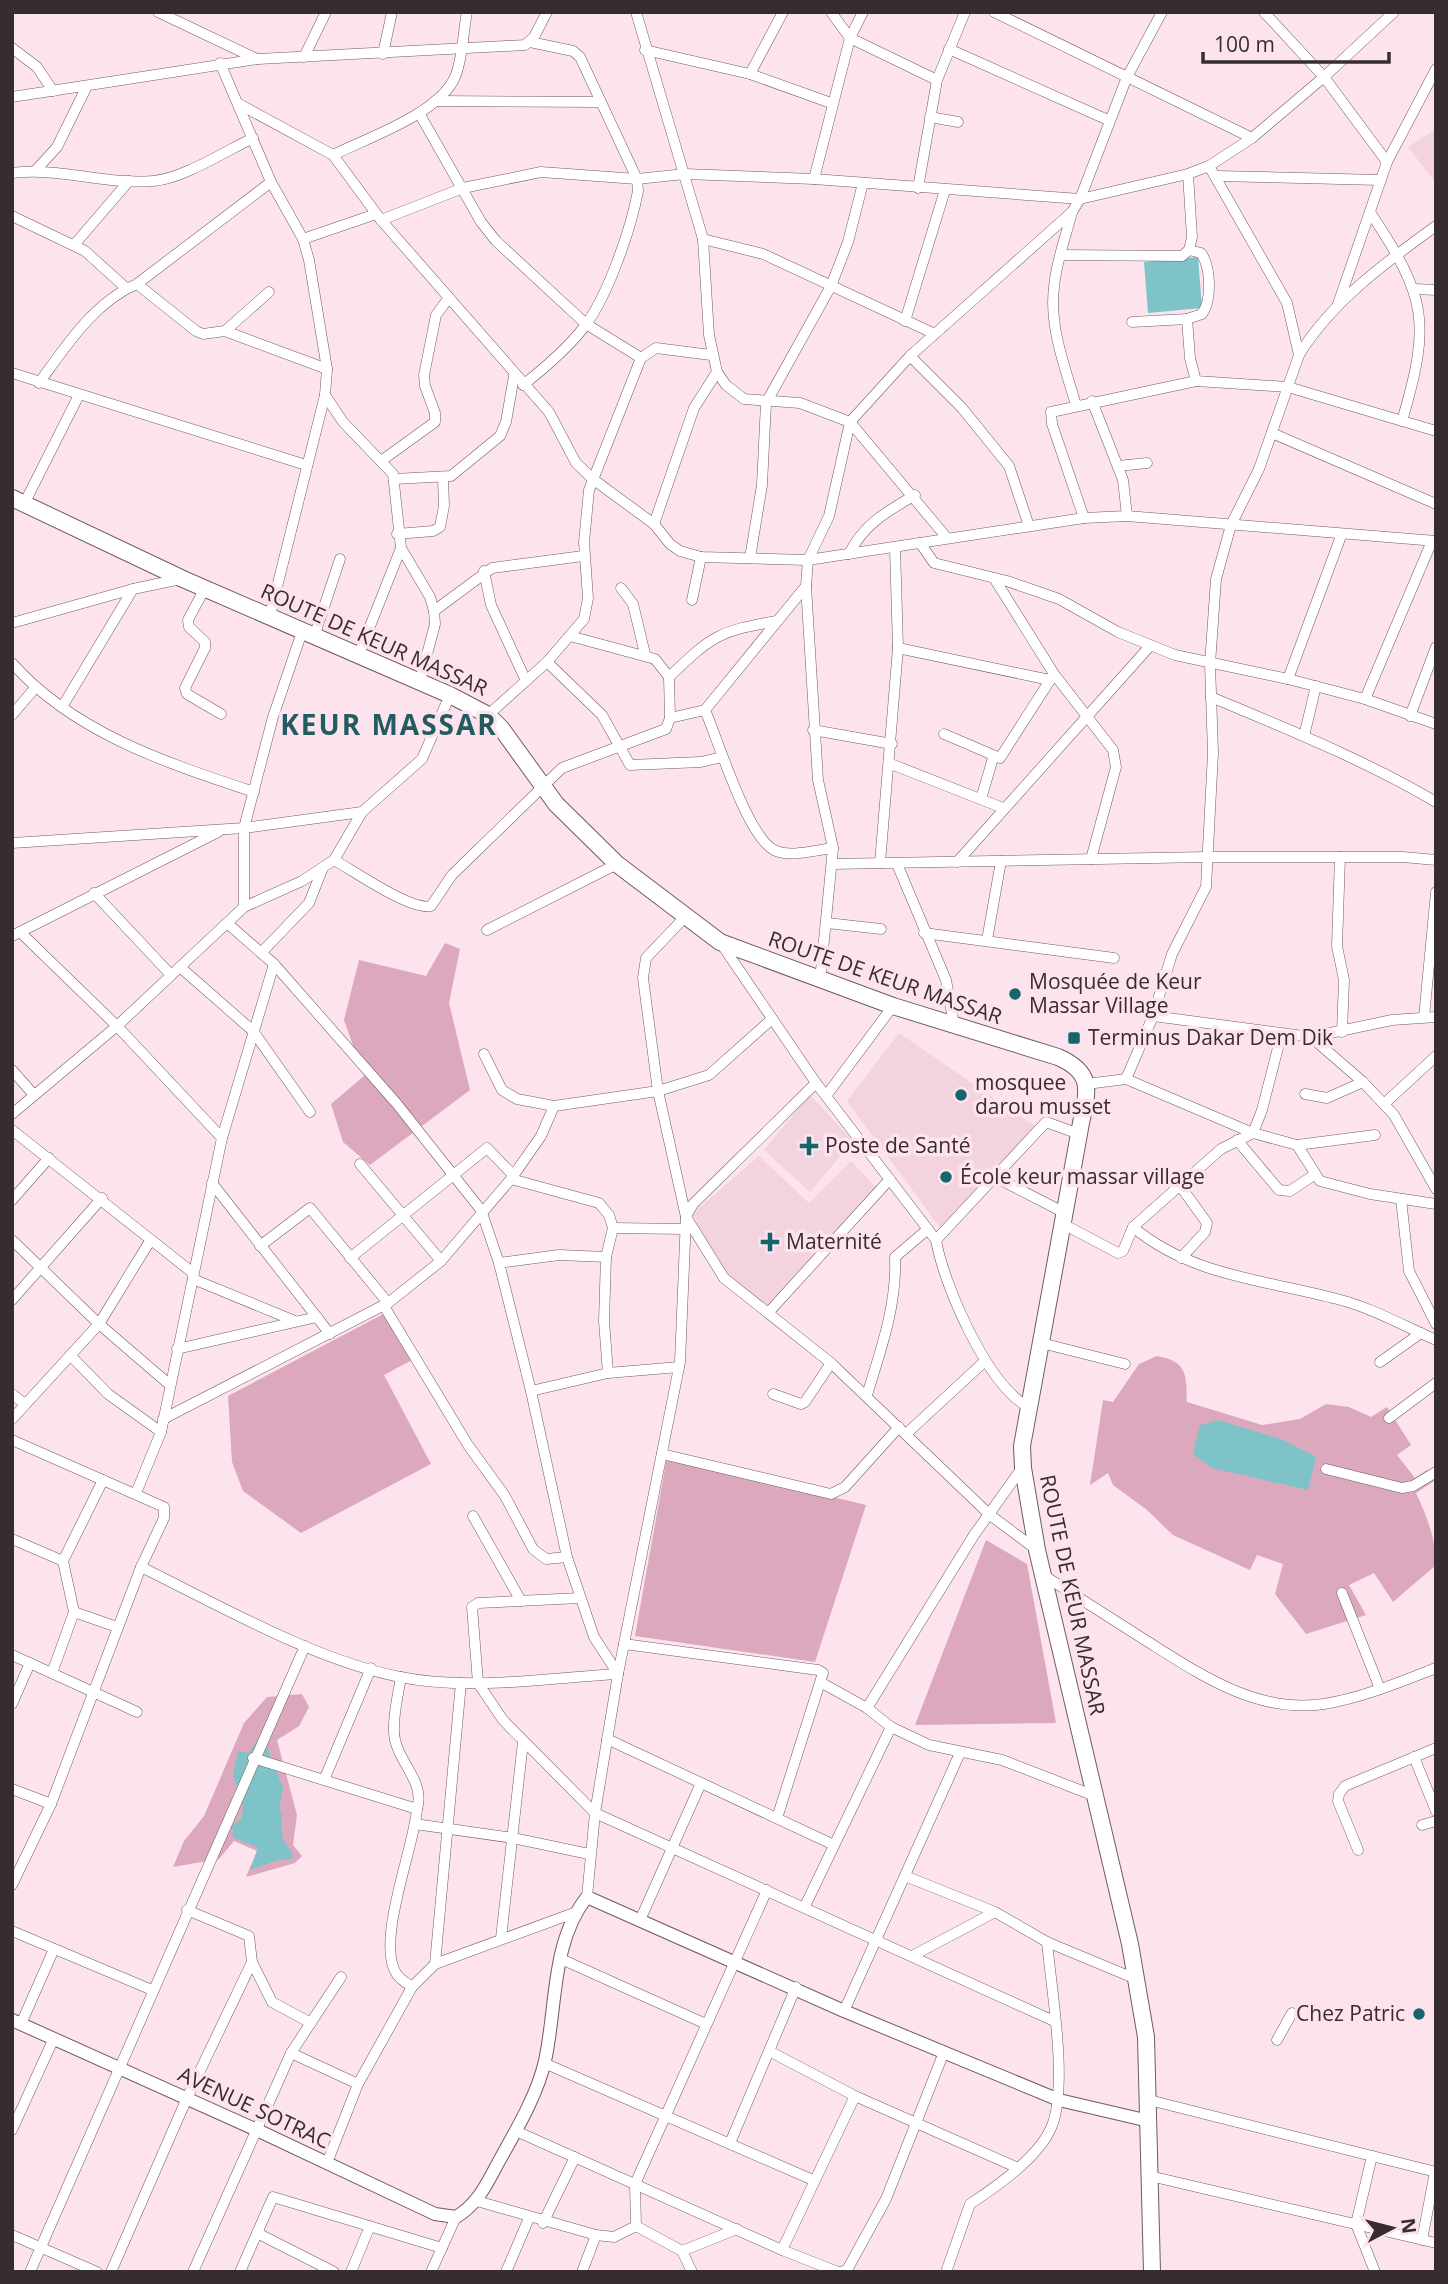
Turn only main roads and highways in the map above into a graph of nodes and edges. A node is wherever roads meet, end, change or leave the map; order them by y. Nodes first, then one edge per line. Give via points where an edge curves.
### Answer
1 (18, 501) edge
2 (1152, 2272) edge

1 - 2 main road, ROUTE DE KEUR MASSAR via 488,715 578,828 617,864 720,942 820,981 1075,1065 1085,1074 1079,1134 1028,1407 1023,1468 1042,1575 1146,2037

